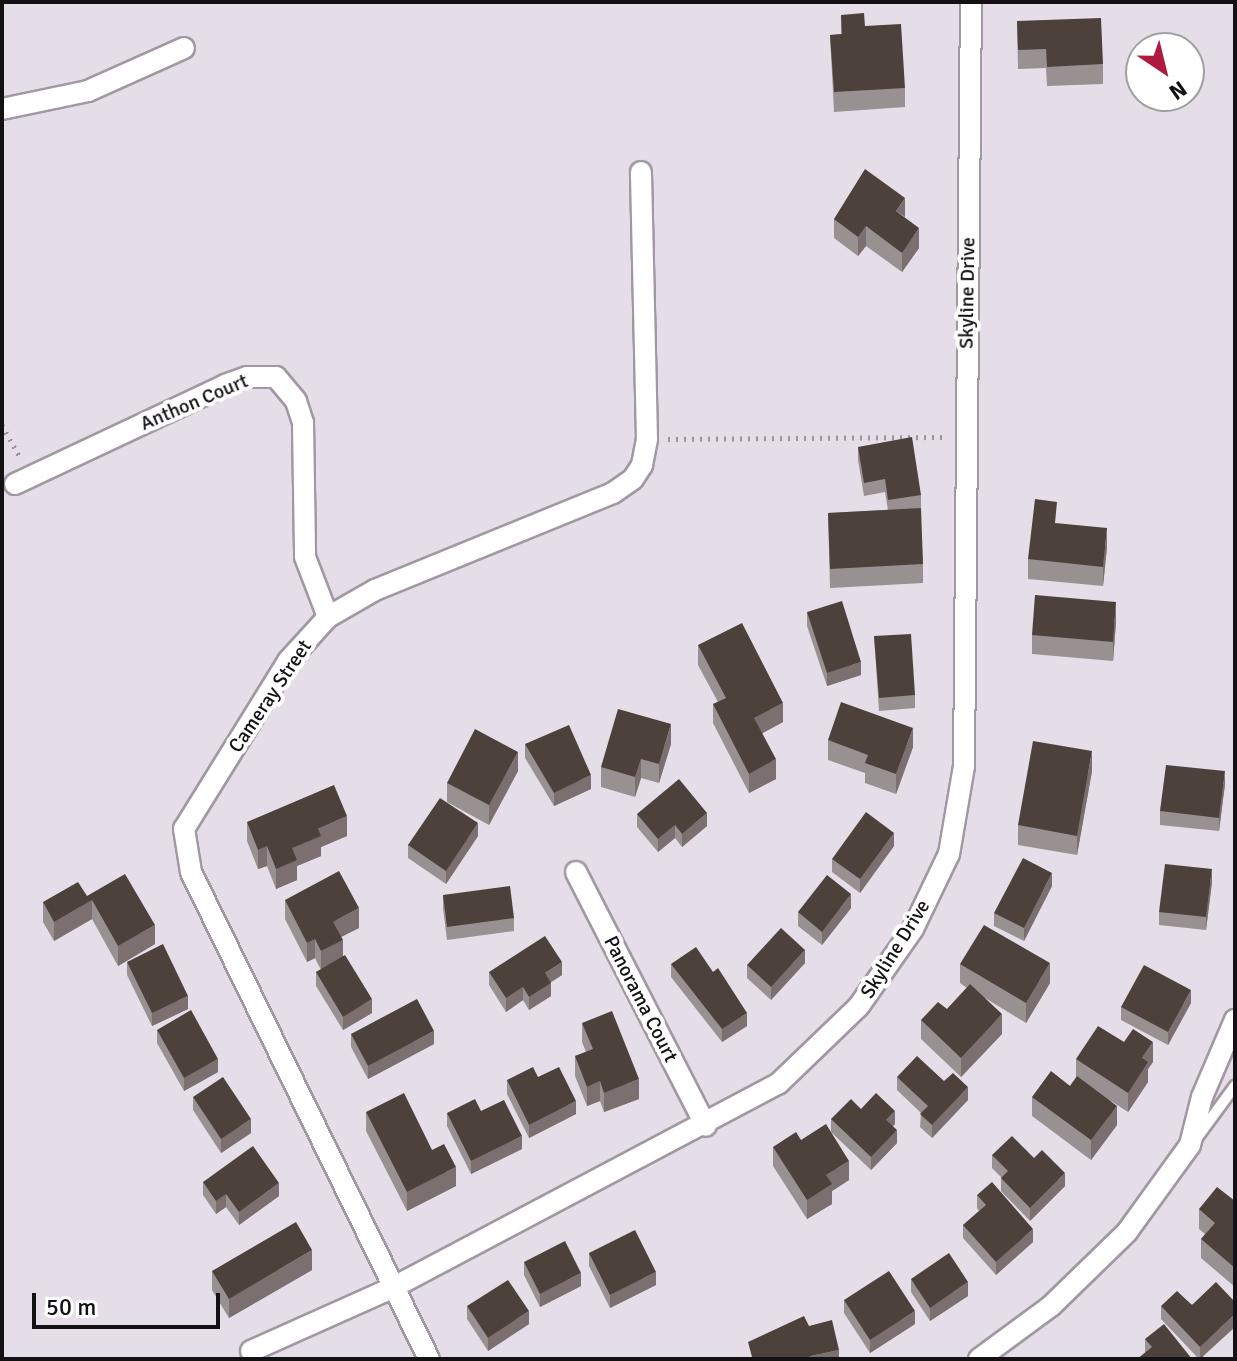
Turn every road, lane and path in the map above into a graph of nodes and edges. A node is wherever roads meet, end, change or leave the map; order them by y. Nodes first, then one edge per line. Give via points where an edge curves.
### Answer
1 (971, 2) edge
2 (184, 48) dead end
3 (2, 109) edge
4 (641, 172) dead end
5 (2, 425) edge
6 (965, 437) junction
7 (647, 439) junction
8 (24, 480) joint
9 (328, 617) junction
10 (576, 872) dead end
11 (1235, 1020) edge
12 (1235, 1086) edge
13 (706, 1126) junction
14 (1190, 1145) junction
15 (394, 1287) junction
16 (251, 1351) dead end
17 (429, 1359) edge
18 (979, 1359) edge

1 - 6 street, Skyline Drive
2 - 3 street via 88,91
4 - 7 street, Cameray Street
5 - 8 path
6 - 7 path
6 - 13 street, Skyline Drive via 964,766 949,854 913,929 859,1006 778,1084
7 - 9 street, Cameray Street via 642,465 613,493 375,590
8 - 9 street, Anthon Court via 225,385 247,377 276,377 296,401 303,423 305,557
9 - 15 street, Cameray Street via 288,661 193,813 184,829 185,851
10 - 13 street, Panorama Court
11 - 14 street via 1202,1097
12 - 14 lane via 1221,1111
13 - 15 street, Skyline Drive
14 - 18 street via 1127,1232 1051,1306
15 - 16 street, Skyline Drive
15 - 17 street, Cameray Street

